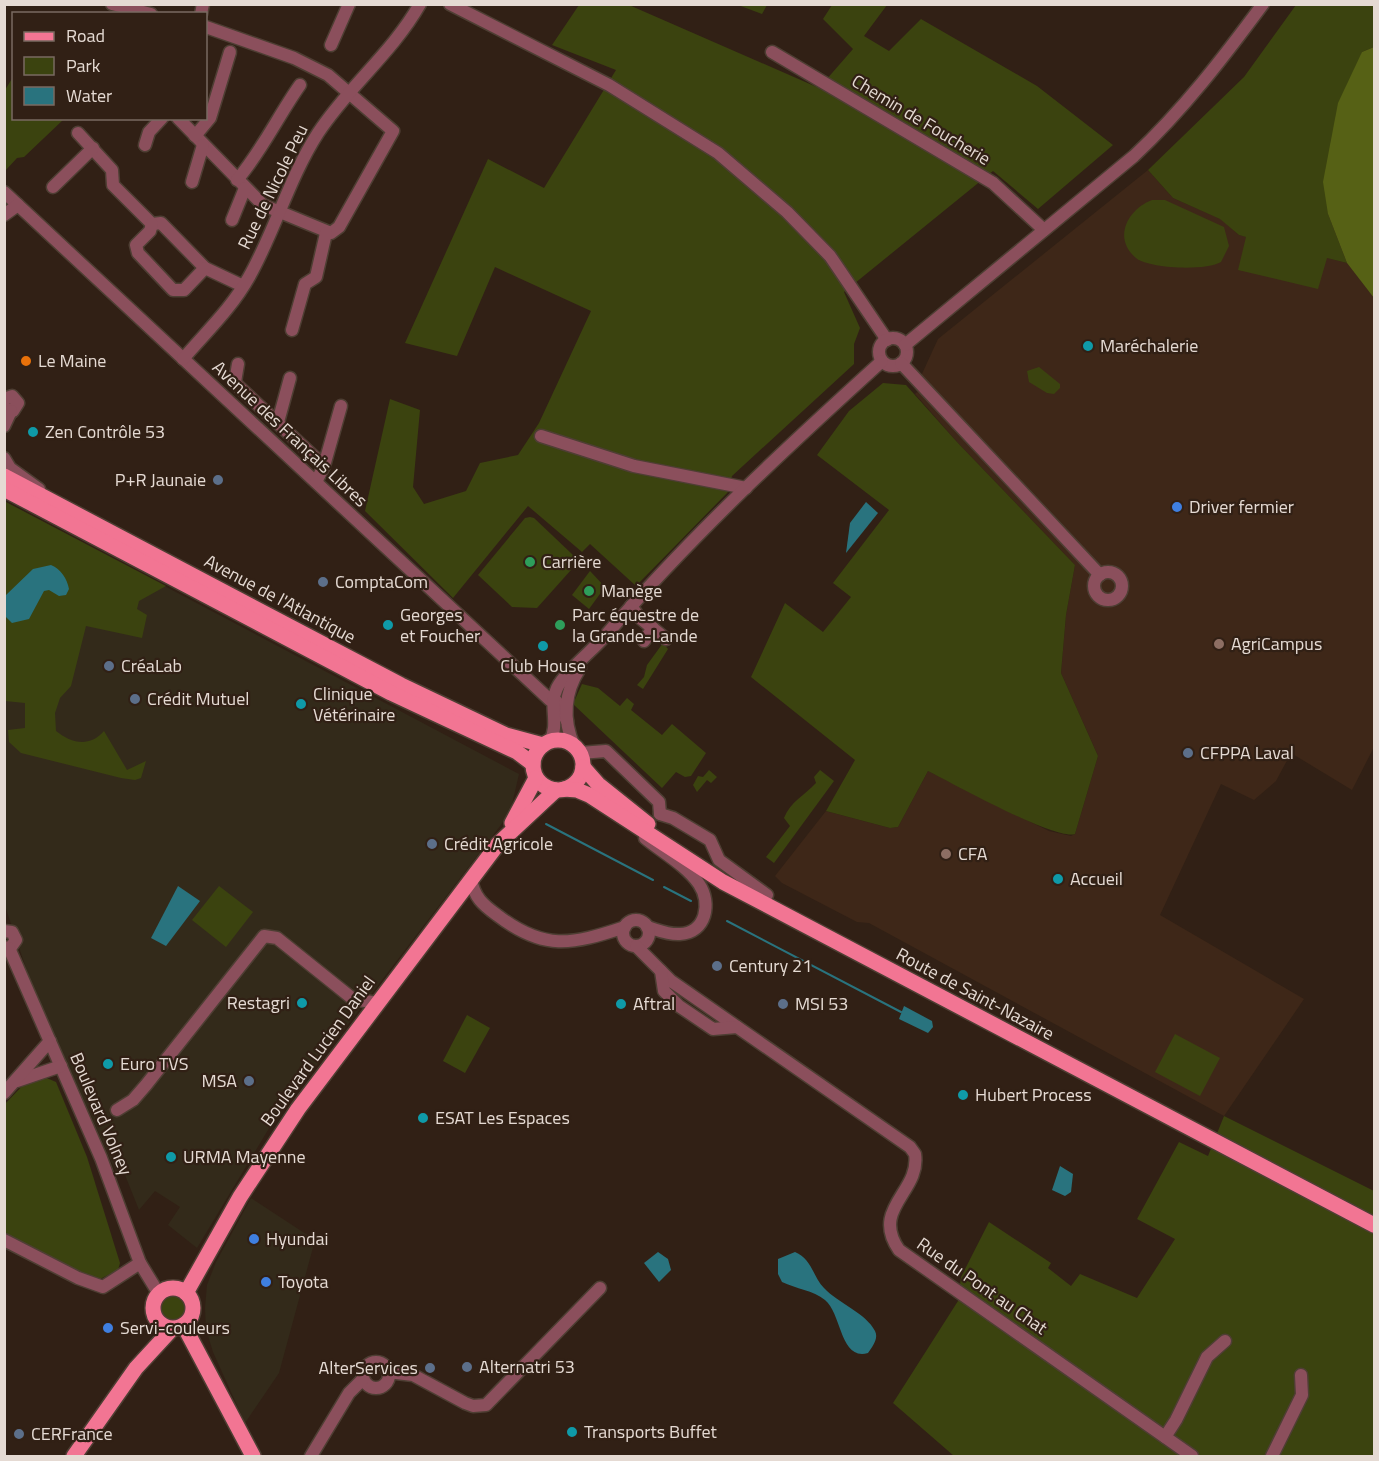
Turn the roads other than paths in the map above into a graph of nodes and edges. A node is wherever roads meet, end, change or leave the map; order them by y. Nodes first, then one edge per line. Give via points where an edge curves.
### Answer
1 (112, 4) edge
2 (349, 4) edge
3 (450, 4) edge
4 (1263, 4) edge
5 (415, 6) edge
6 (143, 12) edge
7 (207, 27) edge
8 (331, 45) dead end
9 (230, 52) dead end
10 (772, 52) dead end
11 (300, 85) dead end
12 (350, 92) junction
13 (160, 120) edge
14 (180, 120) edge
15 (78, 133) dead end
16 (199, 141) junction
17 (145, 145) dead end
18 (93, 148) junction
19 (192, 182) dead end
20 (241, 184) junction
21 (53, 187) dead end
22 (4, 192) edge
23 (18, 205) junction
24 (279, 212) junction
25 (4, 215) edge
26 (232, 220) dead end
27 (152, 224) junction
28 (1044, 230) junction
29 (326, 233) junction
30 (205, 268) junction
31 (243, 286) junction
32 (292, 330) dead end
33 (887, 340) junction
34 (905, 345) junction
35 (183, 359) junction
36 (882, 361) junction
37 (902, 363) junction
38 (238, 364) dead end
39 (290, 378) dead end
40 (238, 386) junction
41 (224, 398) junction
42 (4, 399) edge
43 (341, 406) dead end
44 (8, 410) edge
45 (278, 422) junction
46 (4, 426) edge
47 (541, 436) dead end
48 (4, 458) edge
49 (324, 466) junction
50 (4, 476) edge
51 (315, 482) junction
52 (746, 488) junction
53 (4, 489) edge
54 (69, 511) junction
55 (1100, 575) dead end
56 (631, 606) junction
57 (653, 628) junction
58 (666, 639) dead end
59 (644, 641) dead end
60 (587, 657) junction
61 (553, 701) junction
62 (567, 721) junction
63 (546, 743) junction
64 (579, 755) junction
65 (535, 771) junction
66 (560, 790) junction
67 (614, 813) junction
68 (660, 814) junction
69 (645, 822) junction
70 (498, 844) junction
71 (471, 879) junction
72 (767, 895) junction
73 (625, 927) junction
74 (4, 931) edge
75 (648, 932) junction
76 (636, 946) junction
77 (7, 948) edge
78 (661, 971) junction
79 (678, 985) junction
80 (353, 999) junction
81 (377, 1003) junction
82 (363, 1022) junction
83 (737, 1027) junction
84 (50, 1041) junction
85 (61, 1066) junction
86 (17, 1082) junction
87 (4, 1094) edge
88 (117, 1110) dead end
89 (1374, 1215) edge
90 (1374, 1225) edge
91 (4, 1240) edge
92 (140, 1263) junction
93 (600, 1288) dead end
94 (186, 1293) junction
95 (159, 1294) junction
96 (153, 1313) junction
97 (178, 1327) junction
98 (1225, 1341) dead end
99 (136, 1368) junction
100 (1301, 1375) dead end
101 (1165, 1437) junction
102 (74, 1456) edge
103 (252, 1456) edge
104 (311, 1456) edge
105 (1192, 1456) edge
106 (1272, 1456) edge

1 - 6 street
2 - 8 street
3 - 33 street via 609,85 718,153 787,212 830,256
4 - 28 street via 1195,94 1164,128
5 - 12 street, Rue de Nicole Peu via 388,49
7 - 12 street via 294,58 328,75
9 - 16 street
10 - 28 street, Chemin de Foucherie via 993,183
11 - 20 street
12 - 24 street, Rue de Nicole Peu via 309,147
12 - 29 street via 393,131 339,227
13 - 17 street via 149,132
14 - 16 street
15 - 18 street
16 - 19 street
16 - 20 street
18 - 21 street
18 - 27 street via 112,170 113,185
20 - 24 street via 263,205
20 - 26 street
22 - 23 street, Avenue des Français Libres
23 - 25 street
23 - 35 street, Avenue des Français Libres
24 - 29 street
24 - 31 street, Rue de Nicole Peu
27 - 30 street via 161,223
27 - 30 street via 136,245 138,253 173,290 184,290
28 - 34 street
29 - 32 street via 316,277 305,285
30 - 31 street
31 - 35 street, Rue de Nicole Peu via 225,314
33 - 34 street via 899,339
33 - 36 street via 880,349
34 - 37 street via 907,353
35 - 41 street, Avenue des Français Libres
36 - 37 street via 889,366
36 - 52 street
37 - 55 street
38 - 40 street
39 - 45 street
40 - 41 street
40 - 45 street
41 - 51 street, Avenue des Français Libres
42 - 44 street via 12,396 18,401 17,408
43 - 49 street
44 - 46 street
45 - 49 street
47 - 52 street via 634,465
48 - 54 street via 10,468
49 - 51 street
50 - 54 main road, Avenue de l'Atlantique
51 - 61 street, Avenue des Français Libres
52 - 56 street
53 - 65 main road, Avenue de l'Atlantique via 391,693 517,752
54 - 63 main road, Avenue de l'Atlantique via 401,685 506,735
56 - 57 street
56 - 60 street
57 - 58 street
57 - 59 street
60 - 61 street via 564,677
60 - 62 street via 566,698
61 - 62 street, Avenue des Français Libres
61 - 63 street via 556,725
62 - 64 street
63 - 64 main road via 562,740
63 - 65 main road via 538,750
64 - 66 main road via 577,781
64 - 68 street via 606,751 659,802
64 - 69 main road, Route de Saint-Nazaire via 598,784
65 - 66 main road via 542,784
65 - 70 main road, Boulevard Lucien Daniel
66 - 67 main road, Route de Saint-Nazaire via 589,795
66 - 70 main road, Boulevard Lucien Daniel
67 - 75 street via 689,873 705,896 707,909 703,919 690,932
67 - 90 main road, Route de Saint-Nazaire via 723,882
68 - 69 street
68 - 72 street via 710,840 719,860
69 - 72 main road, Route de Saint-Nazaire
70 - 71 main road, Boulevard Lucien Daniel
71 - 73 street via 477,899 518,932 540,940 567,941
71 - 81 main road, Boulevard Lucien Daniel
72 - 89 main road, Route de Saint-Nazaire
73 - 75 street via 638,921
73 - 76 street via 624,937
74 - 77 street, Boulevard Volney via 15,937 14,945
75 - 76 street
75 - 79 street via 657,956
76 - 78 street
77 - 84 street, Boulevard Volney
78 - 79 street
78 - 83 street via 664,991 679,1006 713,1029
79 - 83 street, Rue du Pont au Chat
80 - 81 street
80 - 82 street
80 - 88 street via 276,938 261,938 146,1085
81 - 82 main road, Boulevard Lucien Daniel
82 - 94 main road, Boulevard Lucien Daniel via 261,1162
83 - 101 street, Rue du Pont au Chat via 910,1147 915,1154 915,1169 890,1218 891,1238 899,1250
84 - 85 street, Boulevard Volney
84 - 86 street
85 - 86 street
85 - 92 street, Boulevard Volney via 111,1182
86 - 87 street
91 - 92 street via 103,1287
92 - 95 street, Boulevard Volney
93 - 104 street via 486,1405 473,1406 413,1375 388,1372 376,1362 369,1364
94 - 95 main road via 170,1288
94 - 97 main road via 193,1310
95 - 96 main road
96 - 97 main road via 162,1325
96 - 99 main road via 150,1334
97 - 99 main road
97 - 103 main road
98 - 101 street via 1207,1357
99 - 102 main road
100 - 106 street via 1302,1395
101 - 105 street, Rue du Pont au Chat

